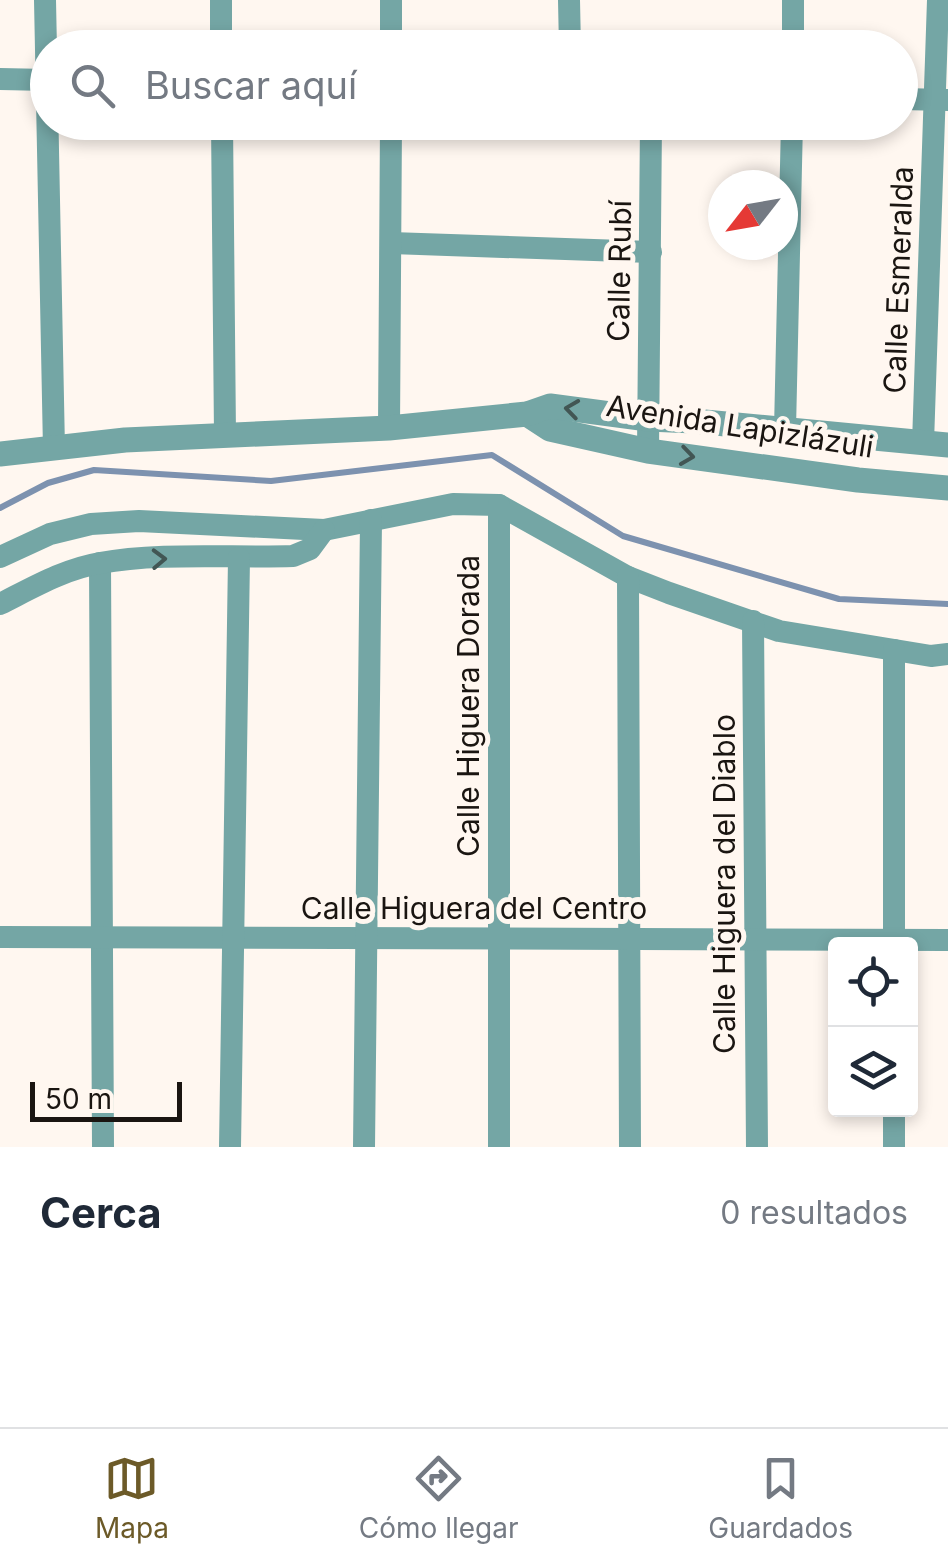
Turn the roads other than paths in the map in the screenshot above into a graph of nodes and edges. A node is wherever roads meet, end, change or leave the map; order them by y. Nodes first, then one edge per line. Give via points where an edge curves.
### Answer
1 (45, 0) edge
2 (221, 0) edge
3 (391, 0) edge
4 (569, 0) edge
5 (793, 0) edge
6 (938, 0) edge
7 (46, 30) edge
8 (222, 30) edge
9 (391, 30) edge
10 (570, 30) edge
11 (793, 30) edge
12 (0, 79) edge
13 (30, 80) edge
14 (941, 100) edge
15 (48, 140) edge
16 (222, 140) edge
17 (391, 140) edge
18 (651, 140) edge
19 (792, 140) edge
20 (392, 243) junction
21 (651, 252) junction
22 (527, 414) junction
23 (648, 419) junction
24 (389, 428) junction
25 (784, 428) junction
26 (225, 435) junction
27 (936, 444) edge
28 (54, 449) junction
29 (648, 451) junction
30 (0, 454) edge
31 (948, 488) edge
32 (499, 505) junction
33 (370, 520) junction
34 (324, 530) junction
35 (0, 557) edge
36 (239, 558) junction
37 (100, 563) junction
38 (628, 577) junction
39 (0, 604) edge
40 (753, 621) junction
41 (894, 650) junction
42 (948, 654) edge
43 (0, 937) edge
44 (894, 937) edge
45 (102, 938) junction
46 (234, 938) junction
47 (366, 938) junction
48 (499, 939) junction
49 (629, 939) junction
50 (756, 940) junction
51 (948, 940) edge
52 (828, 941) edge
53 (918, 941) edge
54 (894, 1117) edge
55 (102, 1147) edge
56 (230, 1147) edge
57 (364, 1147) edge
58 (499, 1147) edge
59 (630, 1147) edge
60 (757, 1147) edge
61 (894, 1147) edge

1 - 7 street
2 - 8 street
3 - 9 street
4 - 10 street
5 - 11 street
6 - 14 street, Calle Esmeralda
12 - 13 street
14 - 27 street, Calle Esmeralda
15 - 28 street
16 - 26 street
17 - 20 street
18 - 21 street, Calle Rubí
19 - 25 street
20 - 21 street
20 - 24 street
21 - 23 street, Calle Rubí
23 -> 22 street, Avenida Lapizlázuli via 550,406
22 - 24 street, Avenida Lapizlázuli
22 - 29 street, Avenida Lapizlázuli via 550,429
23 - 25 street, Avenida Lapizlázuli
23 - 29 street, Calle Rubí
24 - 26 street, Avenida Lapizlázuli
25 - 27 street, Avenida Lapizlázuli
26 - 28 street, Avenida Lapizlázuli
28 - 30 street, Avenida Lapizlázuli
29 -> 31 street, Avenida Lapizlázuli
32 - 33 street via 453,504
32 - 38 street
32 - 48 street, Calle Higuera Dorada
33 - 34 street
33 - 47 street
34 - 35 street via 91,524
34 - 36 street via 293,556
37 -> 36 street
36 - 46 street
37 - 39 street
37 - 45 street
38 - 40 street
38 - 49 street
40 - 41 street
40 - 50 street, Calle Higuera del Diablo
41 - 42 street
41 - 44 street
43 - 45 street, Calle Higuera del Centro
45 - 46 street, Calle Higuera del Centro
45 - 55 street
46 - 47 street, Calle Higuera del Centro
46 - 56 street
47 - 48 street, Calle Higuera del Centro
47 - 57 street
48 - 49 street, Calle Higuera del Centro
48 - 58 street, Calle Higuera Dorada
49 - 50 street, Calle Higuera del Centro
49 - 59 street
50 - 52 street, Calle Higuera del Centro
50 - 60 street, Calle Higuera del Diablo
51 - 53 street, Calle Higuera del Centro
54 - 61 street

